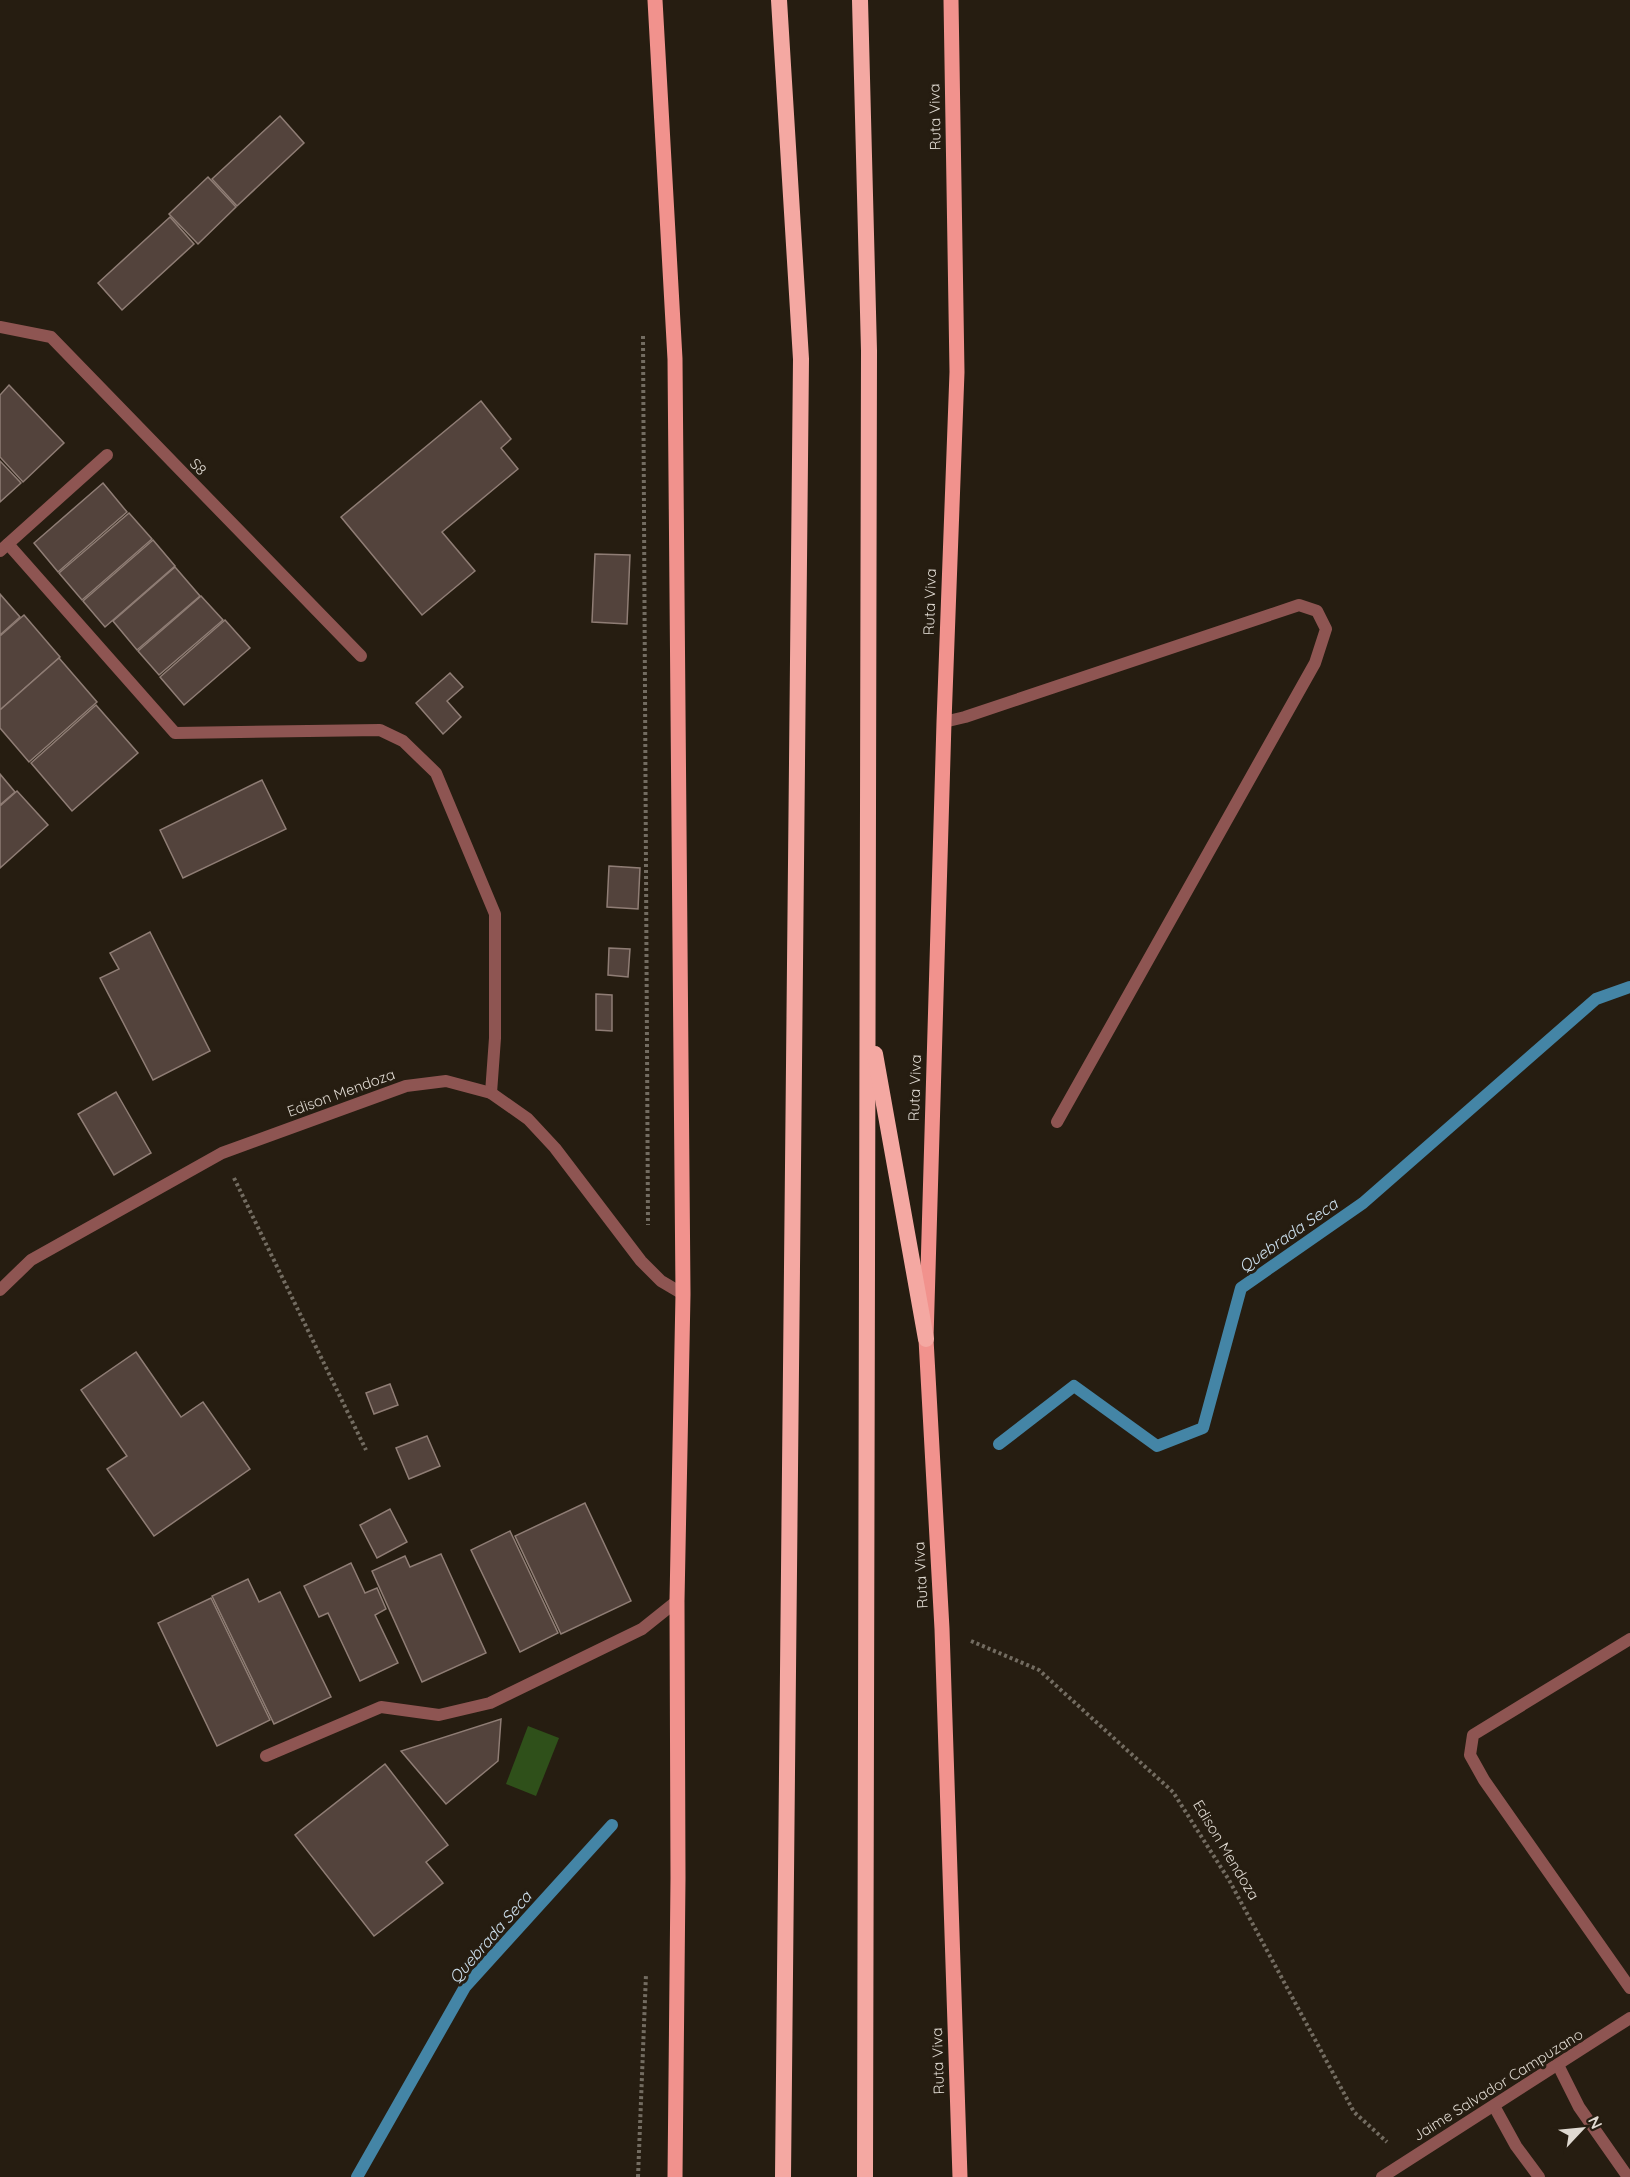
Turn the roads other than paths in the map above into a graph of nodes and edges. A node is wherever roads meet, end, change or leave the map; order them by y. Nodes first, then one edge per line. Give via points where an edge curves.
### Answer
1 (656, 0) edge
2 (779, 0) edge
3 (860, 0) edge
4 (951, 0) edge
5 (0, 327) edge
6 (107, 456) dead end
7 (4, 548) edge
8 (361, 656) dead end
9 (944, 723) junction
10 (868, 1011) junction
11 (491, 1093) junction
12 (1057, 1122) dead end
13 (0, 1290) edge
14 (683, 1294) junction
15 (926, 1339) junction
16 (677, 1601) junction
17 (1630, 1639) edge
18 (266, 1756) dead end
19 (1630, 1988) edge
20 (1630, 2018) edge
21 (1558, 2065) junction
22 (1494, 2106) junction
23 (675, 2177) edge
24 (783, 2177) edge
25 (865, 2177) edge
26 (960, 2177) edge
27 (1382, 2177) edge
28 (1539, 2177) edge
29 (1628, 2177) edge

1 - 14 main road via 675,359
2 - 24 highway via 801,359
3 - 10 highway via 868,351
4 - 9 main road, Ruta Viva via 957,372
5 - 8 street, S8 via 51,337
6 - 7 street
7 - 11 street via 175,733 380,730 403,741 435,773 495,914
9 - 12 street via 1299,605 1317,611 1326,629 1315,663
9 - 15 main road, Ruta Viva
10 - 15 highway
10 - 25 highway
11 - 13 street, Edison Mendoza via 446,1082 406,1086 222,1154 31,1260
11 - 14 street, Edison Mendoza via 528,1119 649,1269
14 - 16 main road
15 - 26 main road, Ruta Viva via 942,1629
16 - 18 street via 642,1629 490,1703 439,1715 381,1707
16 - 23 main road
17 - 19 street via 1473,1735 1470,1755
20 - 21 street, Jaime Salvador Campuzano
21 - 22 street, Jaime Salvador Campuzano
21 - 29 street via 1579,2107
22 - 27 street, Jaime Salvador Campuzano
22 - 28 street

